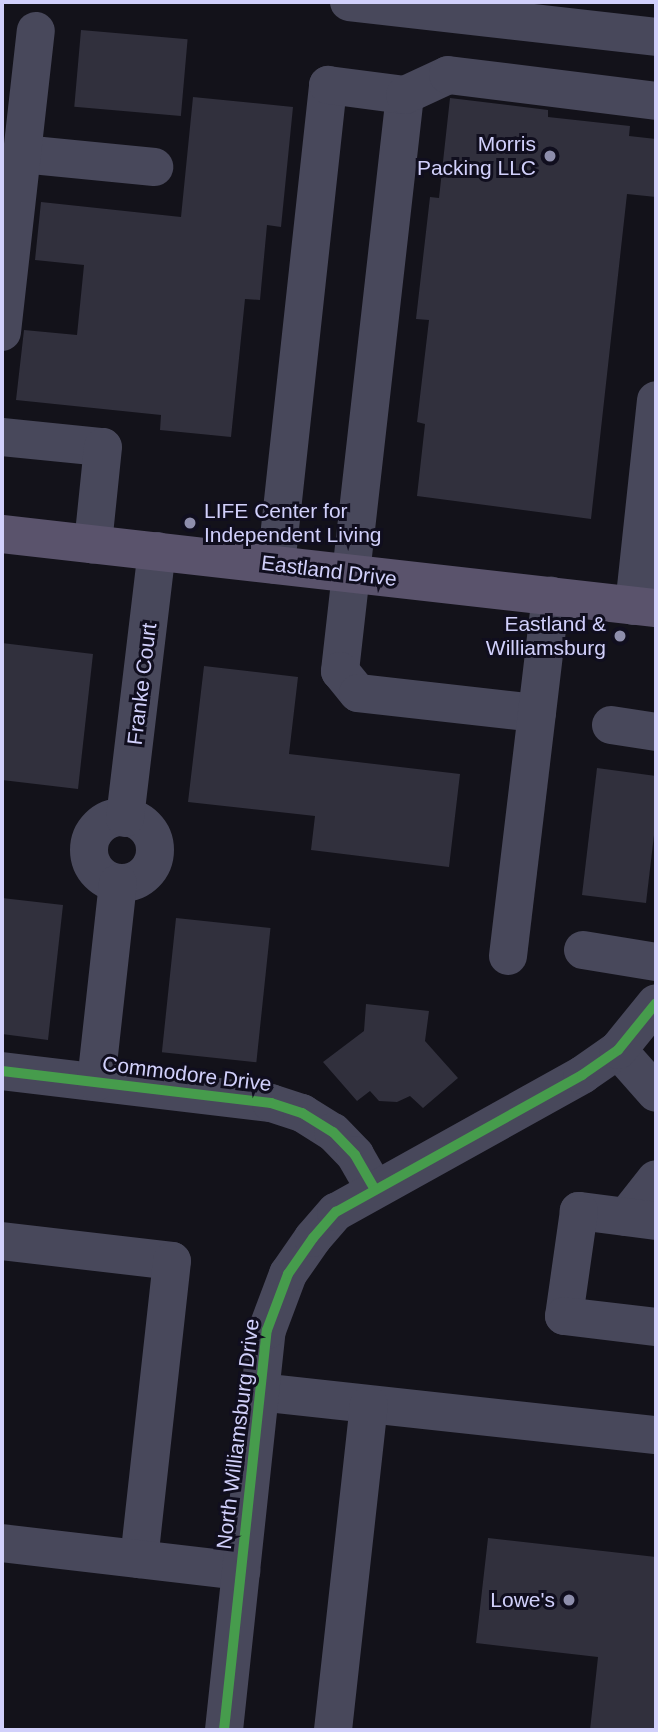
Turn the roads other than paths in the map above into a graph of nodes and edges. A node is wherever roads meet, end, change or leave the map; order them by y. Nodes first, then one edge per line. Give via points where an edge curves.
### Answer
1 (349, 2) edge
2 (36, 31) dead end
3 (656, 37) edge
4 (405, 94) junction
5 (656, 101) edge
6 (22, 154) junction
7 (154, 167) dead end
8 (2, 332) edge
9 (656, 400) edge
10 (2, 437) edge
11 (2, 534) edge
12 (93, 544) junction
13 (158, 551) junction
14 (276, 565) junction
15 (350, 574) junction
16 (551, 596) junction
17 (645, 607) edge
18 (537, 713) junction
19 (611, 725) dead end
20 (656, 732) edge
21 (583, 950) dead end
22 (508, 956) dead end
23 (656, 962) edge
24 (656, 1003) edge
25 (618, 1049) junction
26 (2, 1072) edge
27 (96, 1082) junction
28 (656, 1093) edge
29 (656, 1179) edge
30 (374, 1188) junction
31 (641, 1219) edge
32 (2, 1241) edge
33 (656, 1327) edge
34 (259, 1392) junction
35 (369, 1405) junction
36 (656, 1435) edge
37 (2, 1543) edge
38 (139, 1559) junction
39 (241, 1571) junction
40 (224, 1730) edge
41 (333, 1730) edge

1 - 3 street
2 - 6 street
4 - 5 street via 448,75
4 - 14 street via 328,85
4 - 15 street
6 - 7 street
6 - 8 street
9 - 17 street
10 - 12 street via 103,447
11 - 12 main road, Eastland Drive
12 - 13 main road, Eastland Drive
13 - 14 main road, Eastland Drive
13 - 27 street, Franke Court via 125,818 144,826 155,854 138,879 118,883
14 - 15 main road, Eastland Drive
15 - 16 main road, Eastland Drive
15 - 18 street via 340,671 358,693
16 - 17 main road, Eastland Drive
16 - 18 street
18 - 22 street
19 - 20 street
21 - 23 street
24 - 25 street, North Williamsburg Drive
25 - 28 street
25 - 30 street, North Williamsburg Drive via 582,1075
26 - 27 street, Commodore Drive
27 - 30 street, Commodore Drive via 271,1103 302,1113 333,1132 355,1155
29 - 31 street
30 - 34 street, North Williamsburg Drive via 336,1212 288,1274 267,1330
31 - 33 street via 579,1211 564,1316
32 - 38 street via 172,1261
34 - 35 street
34 - 39 street, North Williamsburg Drive
35 - 36 street
35 - 41 street
37 - 38 street
38 - 39 street
39 - 40 street, North Williamsburg Drive

